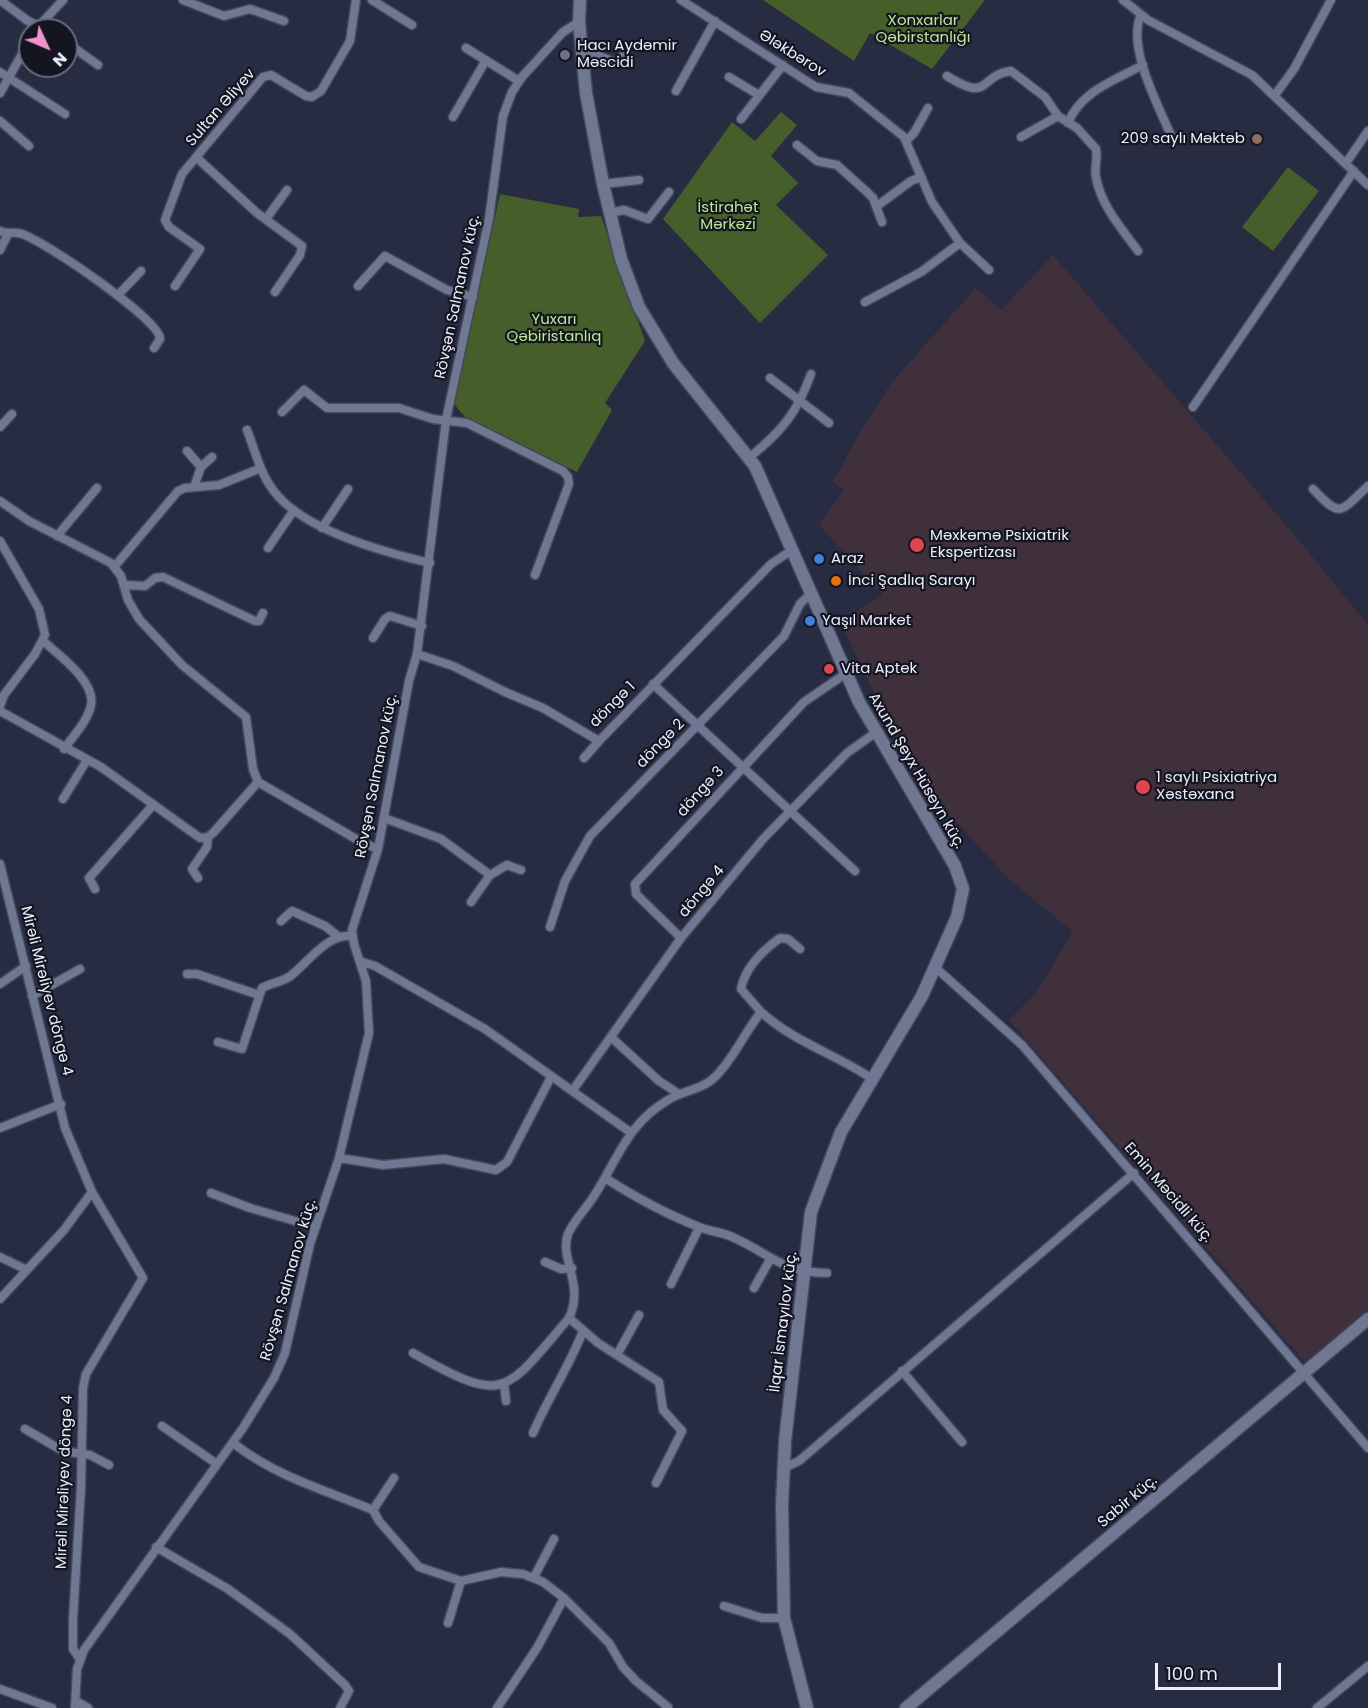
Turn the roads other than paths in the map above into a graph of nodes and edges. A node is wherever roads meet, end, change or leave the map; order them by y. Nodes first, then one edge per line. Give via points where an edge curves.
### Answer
1 (0, 0) edge
2 (63, 0) edge
3 (183, 0) edge
4 (356, 0) edge
5 (372, 0) edge
6 (580, 0) edge
7 (681, 0) edge
8 (1331, 0) edge
9 (1127, 1) edge
10 (1141, 15) junction
11 (24, 18) edge
12 (46, 18) edge
13 (284, 21) dead end
14 (715, 21) junction
15 (579, 22) junction
16 (412, 25) dead end
17 (466, 48) dead end
18 (78, 51) edge
19 (583, 55) junction
20 (623, 56) dead end
21 (486, 60) junction
22 (18, 63) edge
23 (98, 65) dead end
24 (783, 65) junction
25 (1143, 65) junction
26 (0, 72) edge
27 (947, 76) dead end
28 (729, 77) dead end
29 (10, 79) junction
30 (519, 81) junction
31 (676, 91) dead end
32 (0, 93) edge
33 (759, 95) junction
34 (1275, 96) junction
35 (928, 108) dead end
36 (65, 114) dead end
37 (1058, 116) junction
38 (453, 117) dead end
39 (741, 118) dead end
40 (0, 121) edge
41 (1068, 123) junction
42 (1368, 131) edge
43 (1021, 137) dead end
44 (907, 140) junction
45 (1173, 140) dead end
46 (797, 145) dead end
47 (29, 146) dead end
48 (196, 157) junction
49 (1346, 163) junction
50 (1354, 171) junction
51 (921, 177) junction
52 (639, 180) dead end
53 (603, 184) junction
54 (1368, 185) edge
55 (287, 190) dead end
56 (669, 192) dead end
57 (877, 206) junction
58 (609, 213) junction
59 (266, 219) junction
60 (882, 222) dead end
61 (4, 233) edge
62 (960, 243) junction
63 (0, 250) edge
64 (1138, 251) dead end
65 (989, 270) dead end
66 (141, 271) dead end
67 (176, 286) dead end
68 (358, 286) dead end
69 (275, 292) dead end
70 (118, 295) junction
71 (473, 297) junction
72 (865, 302) dead end
73 (154, 348) dead end
74 (812, 374) dead end
75 (770, 378) dead end
76 (801, 403) junction
77 (1193, 407) dead end
78 (282, 411) dead end
79 (12, 414) dead end
80 (446, 420) junction
81 (830, 423) dead end
82 (0, 427) edge
83 (247, 430) dead end
84 (187, 451) dead end
85 (212, 457) dead end
86 (750, 457) junction
87 (201, 467) junction
88 (261, 468) junction
89 (1368, 486) edge
90 (194, 487) junction
91 (97, 488) dead end
92 (348, 489) dead end
93 (1313, 489) dead end
94 (0, 501) edge
95 (294, 510) junction
96 (322, 528) junction
97 (57, 536) junction
98 (0, 541) edge
99 (268, 548) dead end
100 (792, 550) junction
101 (430, 562) junction
102 (115, 566) junction
103 (535, 575) dead end
104 (124, 585) junction
105 (811, 593) junction
106 (263, 613) dead end
107 (422, 626) junction
108 (373, 638) dead end
109 (44, 641) junction
110 (417, 654) junction
111 (845, 674) junction
112 (653, 684) junction
113 (0, 706) edge
114 (0, 711) edge
115 (698, 725) junction
116 (875, 733) junction
117 (599, 741) junction
118 (64, 749) junction
119 (584, 758) dead end
120 (87, 760) junction
121 (742, 766) junction
122 (258, 782) junction
123 (63, 799) dead end
124 (153, 805) junction
125 (790, 810) junction
126 (384, 818) junction
127 (208, 837) junction
128 (378, 849) junction
129 (0, 864) edge
130 (521, 870) dead end
131 (855, 871) dead end
132 (490, 875) junction
133 (198, 878) dead end
134 (95, 890) dead end
135 (471, 902) dead end
136 (281, 921) dead end
137 (550, 927) dead end
138 (351, 936) junction
139 (339, 937) junction
140 (681, 938) junction
141 (800, 949) dead end
142 (362, 962) junction
143 (26, 966) junction
144 (936, 968) junction
145 (80, 969) dead end
146 (187, 974) dead end
147 (0, 984) edge
148 (259, 994) junction
149 (32, 996) junction
150 (761, 1012) junction
151 (612, 1038) junction
152 (218, 1042) dead end
153 (551, 1077) junction
154 (871, 1078) junction
155 (573, 1090) junction
156 (679, 1094) junction
157 (61, 1104) junction
158 (0, 1128) edge
159 (630, 1132) junction
160 (339, 1158) junction
161 (1134, 1173) junction
162 (605, 1178) junction
163 (92, 1192) junction
164 (211, 1193) dead end
165 (316, 1227) junction
166 (699, 1228) junction
167 (0, 1257) edge
168 (771, 1258) junction
169 (545, 1262) dead end
170 (572, 1268) junction
171 (25, 1269) junction
172 (805, 1273) junction
173 (827, 1273) dead end
174 (670, 1284) dead end
175 (754, 1288) dead end
176 (0, 1299) edge
177 (639, 1315) dead end
178 (569, 1318) junction
179 (1368, 1319) edge
180 (583, 1331) junction
181 (413, 1353) dead end
182 (617, 1355) junction
183 (902, 1371) junction
184 (1305, 1372) junction
185 (504, 1384) junction
186 (506, 1401) dead end
187 (162, 1426) dead end
188 (25, 1429) dead end
189 (533, 1433) dead end
190 (962, 1442) dead end
191 (233, 1443) junction
192 (1368, 1448) edge
193 (82, 1454) junction
194 (217, 1464) junction
195 (109, 1465) dead end
196 (784, 1468) junction
197 (394, 1478) dead end
198 (656, 1483) dead end
199 (373, 1510) junction
200 (554, 1539) dead end
201 (156, 1547) junction
202 (534, 1577) junction
203 (461, 1581) junction
204 (564, 1598) junction
205 (724, 1606) dead end
206 (784, 1618) junction
207 (448, 1623) dead end
208 (79, 1658) junction
209 (1368, 1666) edge
210 (0, 1689) edge
211 (76, 1704) edge
212 (668, 1707) edge
213 (52, 1708) edge
214 (87, 1708) edge
215 (340, 1708) edge
216 (497, 1708) edge
217 (807, 1708) edge
218 (906, 1708) edge
219 (1317, 1708) edge

1 - 11 street
2 - 12 street
3 - 13 street via 224,16 250,9
4 - 48 street, Sultan Əliyev via 350,41 321,91 306,96 271,75 263,77
5 - 16 street
6 - 15 main road, Axund Şeyx Hüseyn küç.
7 - 14 street, Ələkbərov
8 - 34 street
9 - 10 street
10 - 25 street via 1136,28
10 - 34 street via 1244,69
14 - 24 street, Ələkbərov
14 - 31 street
15 - 19 main road, Axund Şeyx Hüseyn küç.
15 - 30 street, Rövşən Salmanov küç. via 563,32
17 - 21 street
18 - 23 street
19 - 20 street via 597,55 617,63
19 - 53 main road, Axund Şeyx Hüseyn küç.
21 - 30 street
21 - 38 street
22 - 29 street
24 - 33 street
24 - 44 street, Ələkbərov via 816,87 849,93
25 - 41 street via 1078,103
25 - 45 street
26 - 29 street
27 - 37 street via 977,88 1011,71 1045,97
28 - 33 street
29 - 32 street
29 - 36 street
30 - 71 street, Rövşən Salmanov küç. via 503,116 489,219
33 - 39 street
34 - 49 street
35 - 44 street
37 - 41 street
37 - 43 street
40 - 47 street
41 - 64 street via 1096,148 1095,172 1101,195
42 - 49 street
44 - 51 street
46 - 57 street via 816,161 837,165
48 - 59 street
48 - 67 street, Sultan Əliyev via 179,179 165,215 169,227 200,249
49 - 50 street
50 - 54 street
50 - 77 street
51 - 57 street
51 - 62 street via 932,202
52 - 53 street
53 - 58 main road, Axund Şeyx Hüseyn küç.
55 - 59 street
56 - 58 street via 648,219 624,210
57 - 60 street
58 - 86 main road, Axund Şeyx Hüseyn küç. via 631,289 646,322 692,388
59 - 69 street via 302,246
61 - 63 street
61 - 70 street via 26,236
62 - 65 street
62 - 72 street via 921,272
66 - 70 street
68 - 71 street via 386,256 447,290
70 - 73 street via 157,328 160,339
71 - 80 street, Rövşən Salmanov küç.
74 - 76 street
75 - 76 street
76 - 81 street
76 - 86 street via 784,427
78 - 80 street via 304,390 327,408 399,408
79 - 82 street
80 - 101 street, Rövşən Salmanov küç.
80 - 103 street via 476,427 568,477 569,484
83 - 88 street
84 - 87 street
85 - 87 street
86 - 100 main road, Axund Şeyx Hüseyn küç.
87 - 90 street
88 - 90 street via 211,487
88 - 95 street via 274,491
89 - 93 street via 1344,509 1337,510
90 - 102 street via 172,497
91 - 97 street
92 - 96 street
94 - 97 street
95 - 96 street
95 - 99 street
96 - 101 street
97 - 102 street
98 - 109 street via 39,609 45,627
100 - 105 main road, Axund Şeyx Hüseyn küç.
100 - 112 street, döngə 1 via 771,564
101 - 107 street, Rövşən Salmanov küç.
102 - 104 street
104 - 106 street via 149,586 154,578 163,577 255,621
104 - 122 street via 132,609 162,643 246,717
105 - 111 main road, Axund Şeyx Hüseyn küç.
105 - 115 street, döngə 2 via 800,604 784,636
107 - 108 street via 390,616
107 - 110 street, Rövşən Salmanov küç.
109 - 113 street
109 - 118 street via 80,675 91,694 88,713
110 - 117 street, döngə 1 via 543,708
110 - 126 street, Rövşən Salmanov küç.
111 - 116 main road, Axund Şeyx Hüseyn küç.
111 - 121 street, döngə 3 via 804,702
112 - 115 street
112 - 117 street, döngə 1
114 - 118 street
115 - 121 street
115 - 137 street, döngə 2 via 590,836 565,881
116 - 125 street, döngə 4 via 847,753
116 - 144 main road, Axund Şeyx Hüseyn küç. via 961,879 961,905
117 - 119 street
118 - 120 street
120 - 123 street
120 - 124 street
121 - 125 street
121 - 140 street, döngə 3 via 635,885 636,894
122 - 127 street
122 - 128 street
124 - 127 street via 200,838
124 - 134 street via 89,878
125 - 131 street
125 - 140 street, döngə 4
126 - 128 street, Rövşən Salmanov küç.
126 - 132 street via 441,839
127 - 133 street via 207,847 192,869
128 - 138 street, Rövşən Salmanov küç.
129 - 143 street, Mirəli Mirəliyev döngə 4
130 - 132 street via 507,865
132 - 135 street
136 - 139 street via 292,911 300,913
138 - 139 street
138 - 142 street, Rövşən Salmanov küç.
139 - 148 street via 290,976 262,988
140 - 151 street, döngə 4
141 - 150 street via 780,938 760,953 750,968 741,990
142 - 153 street via 485,1029
142 - 160 street, Rövşən Salmanov küç. via 369,1033
143 - 147 street
143 - 149 street, Mirəli Mirəliyev döngə 4
144 - 154 main road, İlqar İsmayılov küç.
144 - 161 street, Emin Məcidli küç. via 1022,1046
145 - 149 street
146 - 148 street
148 - 152 street via 242,1049
149 - 157 street, Mirəli Mirəliyev döngə 4
150 - 154 street via 811,1047
150 - 156 street via 716,1077
151 - 155 street, döngə 4
151 - 156 street
153 - 155 street
153 - 160 street via 507,1162 496,1170 444,1160 383,1165
154 - 172 main road, İlqar İsmayılov küç. via 841,1132 814,1200
155 - 159 street
156 - 159 street via 653,1110
157 - 158 street
157 - 163 street, Mirəli Mirəliyev döngə 4 via 65,1128
159 - 162 street
160 - 165 street, Rövşən Salmanov küç.
161 - 183 street
161 - 184 street, Emin Məcidli küç.
162 - 166 street
162 - 170 street via 567,1236
163 - 171 street via 64,1230
163 - 193 street, Mirəli Mirəliyev döngə 4 via 143,1278 84,1380
164 - 165 street
165 - 191 street, Rövşən Salmanov küç. via 280,1366
166 - 168 street via 731,1237
166 - 174 street
167 - 171 street
168 - 172 street
168 - 175 street
169 - 170 street via 561,1269
170 - 178 street via 576,1288
171 - 176 street
172 - 173 street
172 - 196 main road, İlqar İsmayılov küç.
177 - 182 street
178 - 180 street
178 - 185 street via 534,1361
179 - 184 main road, Sabir küç.
180 - 182 street
180 - 189 street
181 - 185 street via 477,1385
182 - 198 street via 658,1382 663,1410 680,1427 680,1435
183 - 190 street
183 - 196 street via 799,1461
184 - 192 street, Emin Məcidli küç.
184 - 218 main road, Sabir küç.
185 - 186 street
187 - 194 street
188 - 193 street via 50,1445
191 - 194 street, Rövşən Salmanov küç.
191 - 199 street via 282,1475
193 - 195 street
193 - 208 street, Mirəli Mirəliyev döngə 4 via 73,1619 74,1648
194 - 201 street, Rövşən Salmanov küç.
196 - 206 main road, İlqar İsmayılov küç.
197 - 199 street
199 - 203 street via 419,1567
200 - 202 street
201 - 208 street, Rövşən Salmanov küç.
201 - 215 street via 228,1589 290,1634 345,1685 349,1691
202 - 203 street via 501,1572
202 - 204 street
203 - 207 street
204 - 212 street via 609,1643 628,1674
204 - 216 street
205 - 206 street via 762,1618
206 - 217 main road, İlqar İsmayılov küç.
208 - 211 street
209 - 219 street
210 - 213 street
211 - 214 street

